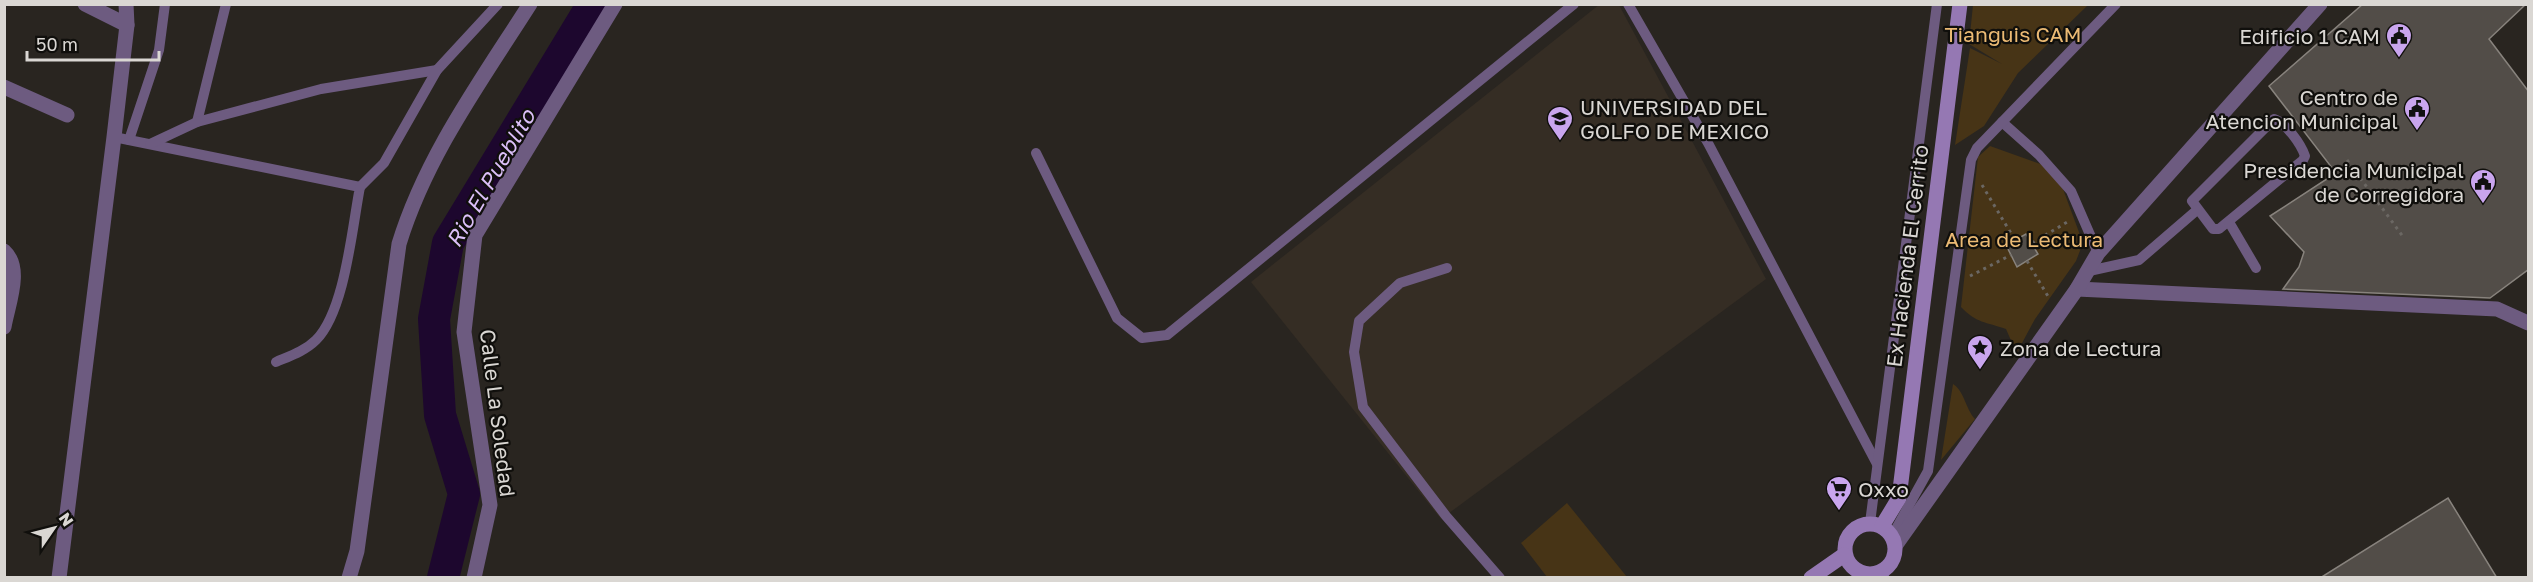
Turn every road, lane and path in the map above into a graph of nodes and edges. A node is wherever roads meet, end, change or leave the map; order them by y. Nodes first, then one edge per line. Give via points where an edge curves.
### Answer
1 (85, 4) edge
2 (126, 4) edge
3 (165, 4) edge
4 (226, 4) edge
5 (498, 4) edge
6 (530, 4) edge
7 (615, 4) edge
8 (1574, 4) edge
9 (1628, 4) edge
10 (1937, 4) edge
11 (1960, 4) edge
12 (2115, 4) edge
13 (2320, 4) edge
14 (127, 25) junction
15 (437, 70) junction
16 (4, 87) edge
17 (67, 115) dead end
18 (197, 122) junction
19 (2002, 122) junction
20 (122, 139) junction
21 (150, 144) junction
22 (1036, 153) dead end
23 (2347, 160) dead end
24 (1976, 175) dead end
25 (360, 187) junction
26 (2197, 210) junction
27 (2075, 218) dead end
28 (2229, 222) junction
29 (2404, 238) dead end
30 (2015, 240) dead end
31 (2032, 243) dead end
32 (4, 251) edge
33 (2098, 253) junction
34 (2011, 255) dead end
35 (2027, 261) dead end
36 (1447, 268) dead end
37 (2256, 268) dead end
38 (2089, 271) junction
39 (1965, 279) dead end
40 (2077, 289) junction
41 (2049, 298) dead end
42 (2529, 322) edge
43 (4, 327) edge
44 (276, 362) dead end
45 (1878, 464) junction
46 (1885, 533) junction
47 (1848, 561) junction
48 (1881, 575) edge
49 (59, 578) edge
50 (349, 578) edge
51 (474, 578) edge
52 (1500, 578) edge
53 (1811, 578) edge
54 (1839, 578) edge

1 - 14 street
2 - 14 street
3 - 20 lane via 159,50
4 - 18 lane
5 - 15 lane
6 - 50 street via 440,148 411,205 399,244 357,551
7 - 51 street, Calle La Soledad via 474,235 464,332 490,505
8 - 22 lane via 1167,335 1142,338 1118,318
9 - 45 lane via 1708,143
10 - 45 lane
11 - 46 street, Ex Hacienda El Cerrito via 1899,498
12 - 19 lane
13 - 33 street
14 - 20 street
15 - 18 lane via 321,89
15 - 25 lane via 384,163
16 - 17 street
18 - 21 lane
19 - 33 lane via 2071,191
19 - 46 lane via 1971,160 1928,471
20 - 21 lane
20 - 49 street
21 - 25 lane
23 - 29 path
24 - 30 path
25 - 44 lane via 339,299 317,340
26 - 28 lane via 2216,230
26 - 28 lane via 2192,201 2195,196 2267,124 2277,119 2305,156
26 - 38 lane via 2139,260
27 - 31 path
28 - 37 lane
32 - 43 street via 12,258 14,268
33 - 38 street
34 - 39 path
35 - 41 path
36 - 52 lane via 1400,283 1359,321 1354,352 1363,407 1446,516
38 - 40 street
40 - 42 street via 2497,309
40 - 46 street
45 - 46 lane
46 - 47 street via 1858,526 1849,533 1844,545
46 - 48 street via 1894,557
47 - 48 street via 1870,575
47 - 53 street
47 - 54 street

